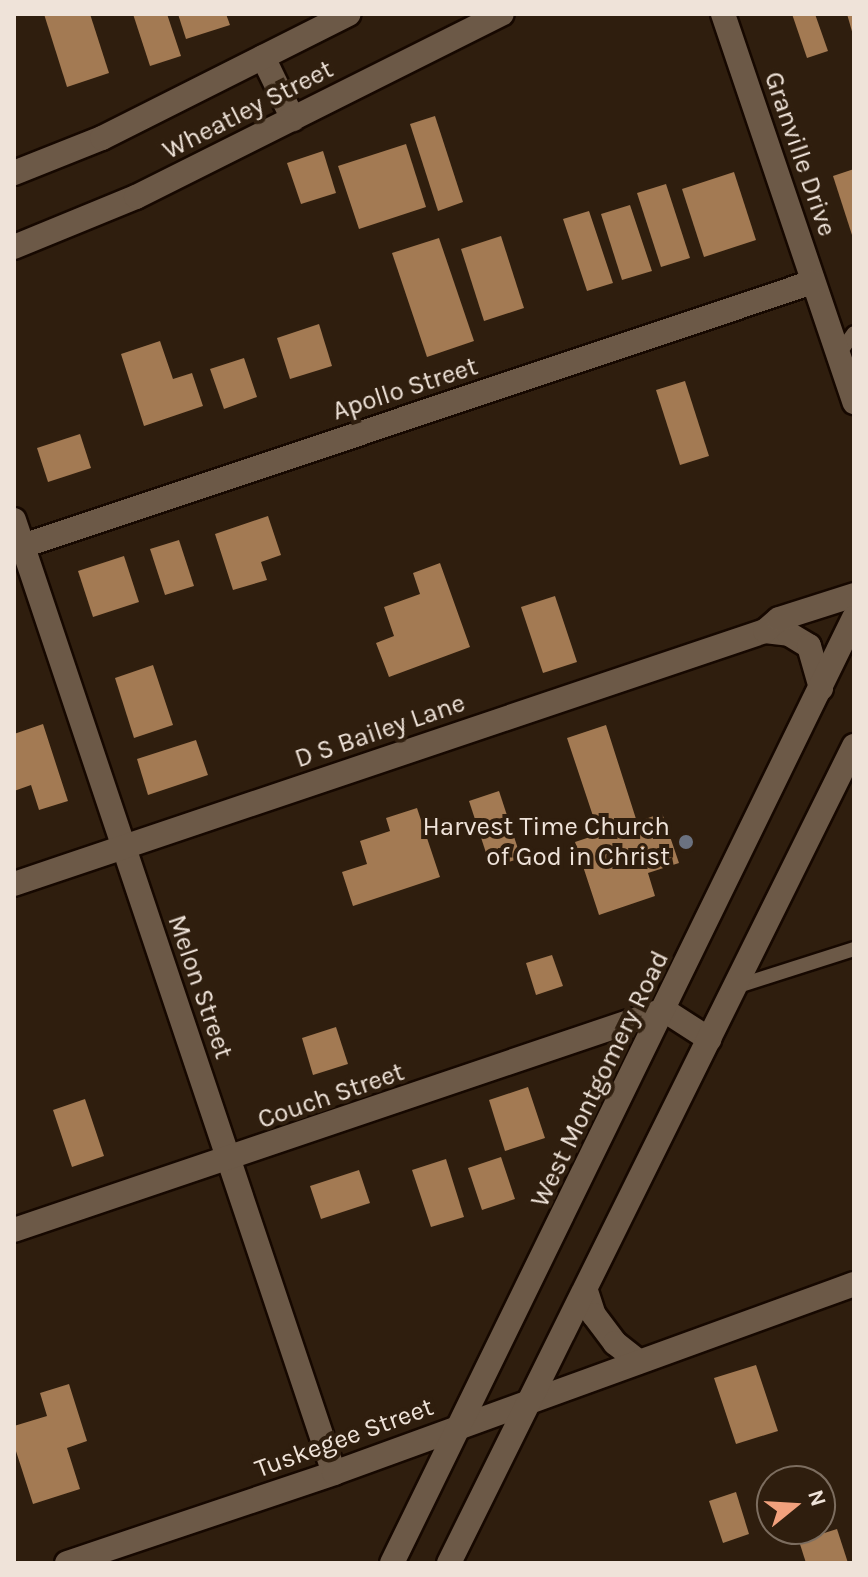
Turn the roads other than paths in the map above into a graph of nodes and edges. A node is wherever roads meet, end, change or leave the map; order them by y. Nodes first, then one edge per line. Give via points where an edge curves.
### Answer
1 (349, 14) edge
2 (502, 14) edge
3 (723, 14) edge
4 (263, 57) junction
5 (293, 119) junction
6 (14, 173) edge
7 (14, 247) edge
8 (813, 282) junction
9 (854, 333) edge
10 (838, 355) junction
11 (854, 402) edge
12 (14, 520) edge
13 (18, 548) edge
14 (854, 595) edge
15 (854, 618) edge
16 (765, 631) junction
17 (821, 688) junction
18 (854, 746) edge
19 (124, 847) junction
20 (14, 884) edge
21 (854, 949) edge
22 (735, 987) junction
23 (664, 1010) junction
24 (709, 1039) junction
25 (230, 1161) junction
26 (14, 1230) edge
27 (854, 1284) edge
28 (586, 1291) junction
29 (638, 1361) junction
30 (532, 1399) junction
31 (463, 1425) junction
32 (334, 1473) junction
33 (67, 1563) edge
34 (392, 1563) edge
35 (449, 1563) edge

1 - 4 street, Wheatley Street
2 - 5 street, Wheatley Street
3 - 8 street, Granville Drive
4 - 5 street
4 - 6 street, Wheatley Street via 102,138
5 - 7 street, Wheatley Street via 136,197
8 - 10 street, Granville Drive
8 - 13 street, Apollo Street
9 - 10 lane
10 - 11 street, Granville Drive
12 - 13 street, Melon Street
13 - 19 street, Melon Street
14 - 16 street, D S Bailey Lane via 779,619
15 - 17 street, West Montgomery Road
16 - 17 street via 789,634 809,646
16 - 19 street, D S Bailey Lane
17 - 23 street, West Montgomery Road
18 - 22 street
19 - 20 street, D S Bailey Lane
19 - 25 street, Melon Street
21 - 22 lane
22 - 24 street
23 - 24 street
23 - 25 street, Couch Street
23 - 31 street, West Montgomery Road
24 - 28 street
25 - 26 street, Couch Street
25 - 32 street, Melon Street
27 - 29 street, Tuskegee Street
28 - 29 street via 594,1315 615,1343
28 - 30 street
29 - 30 street, Tuskegee Street
30 - 31 street, Tuskegee Street
30 - 35 street
31 - 32 street, Tuskegee Street
31 - 34 street, West Montgomery Road
32 - 33 street, Tuskegee Street

